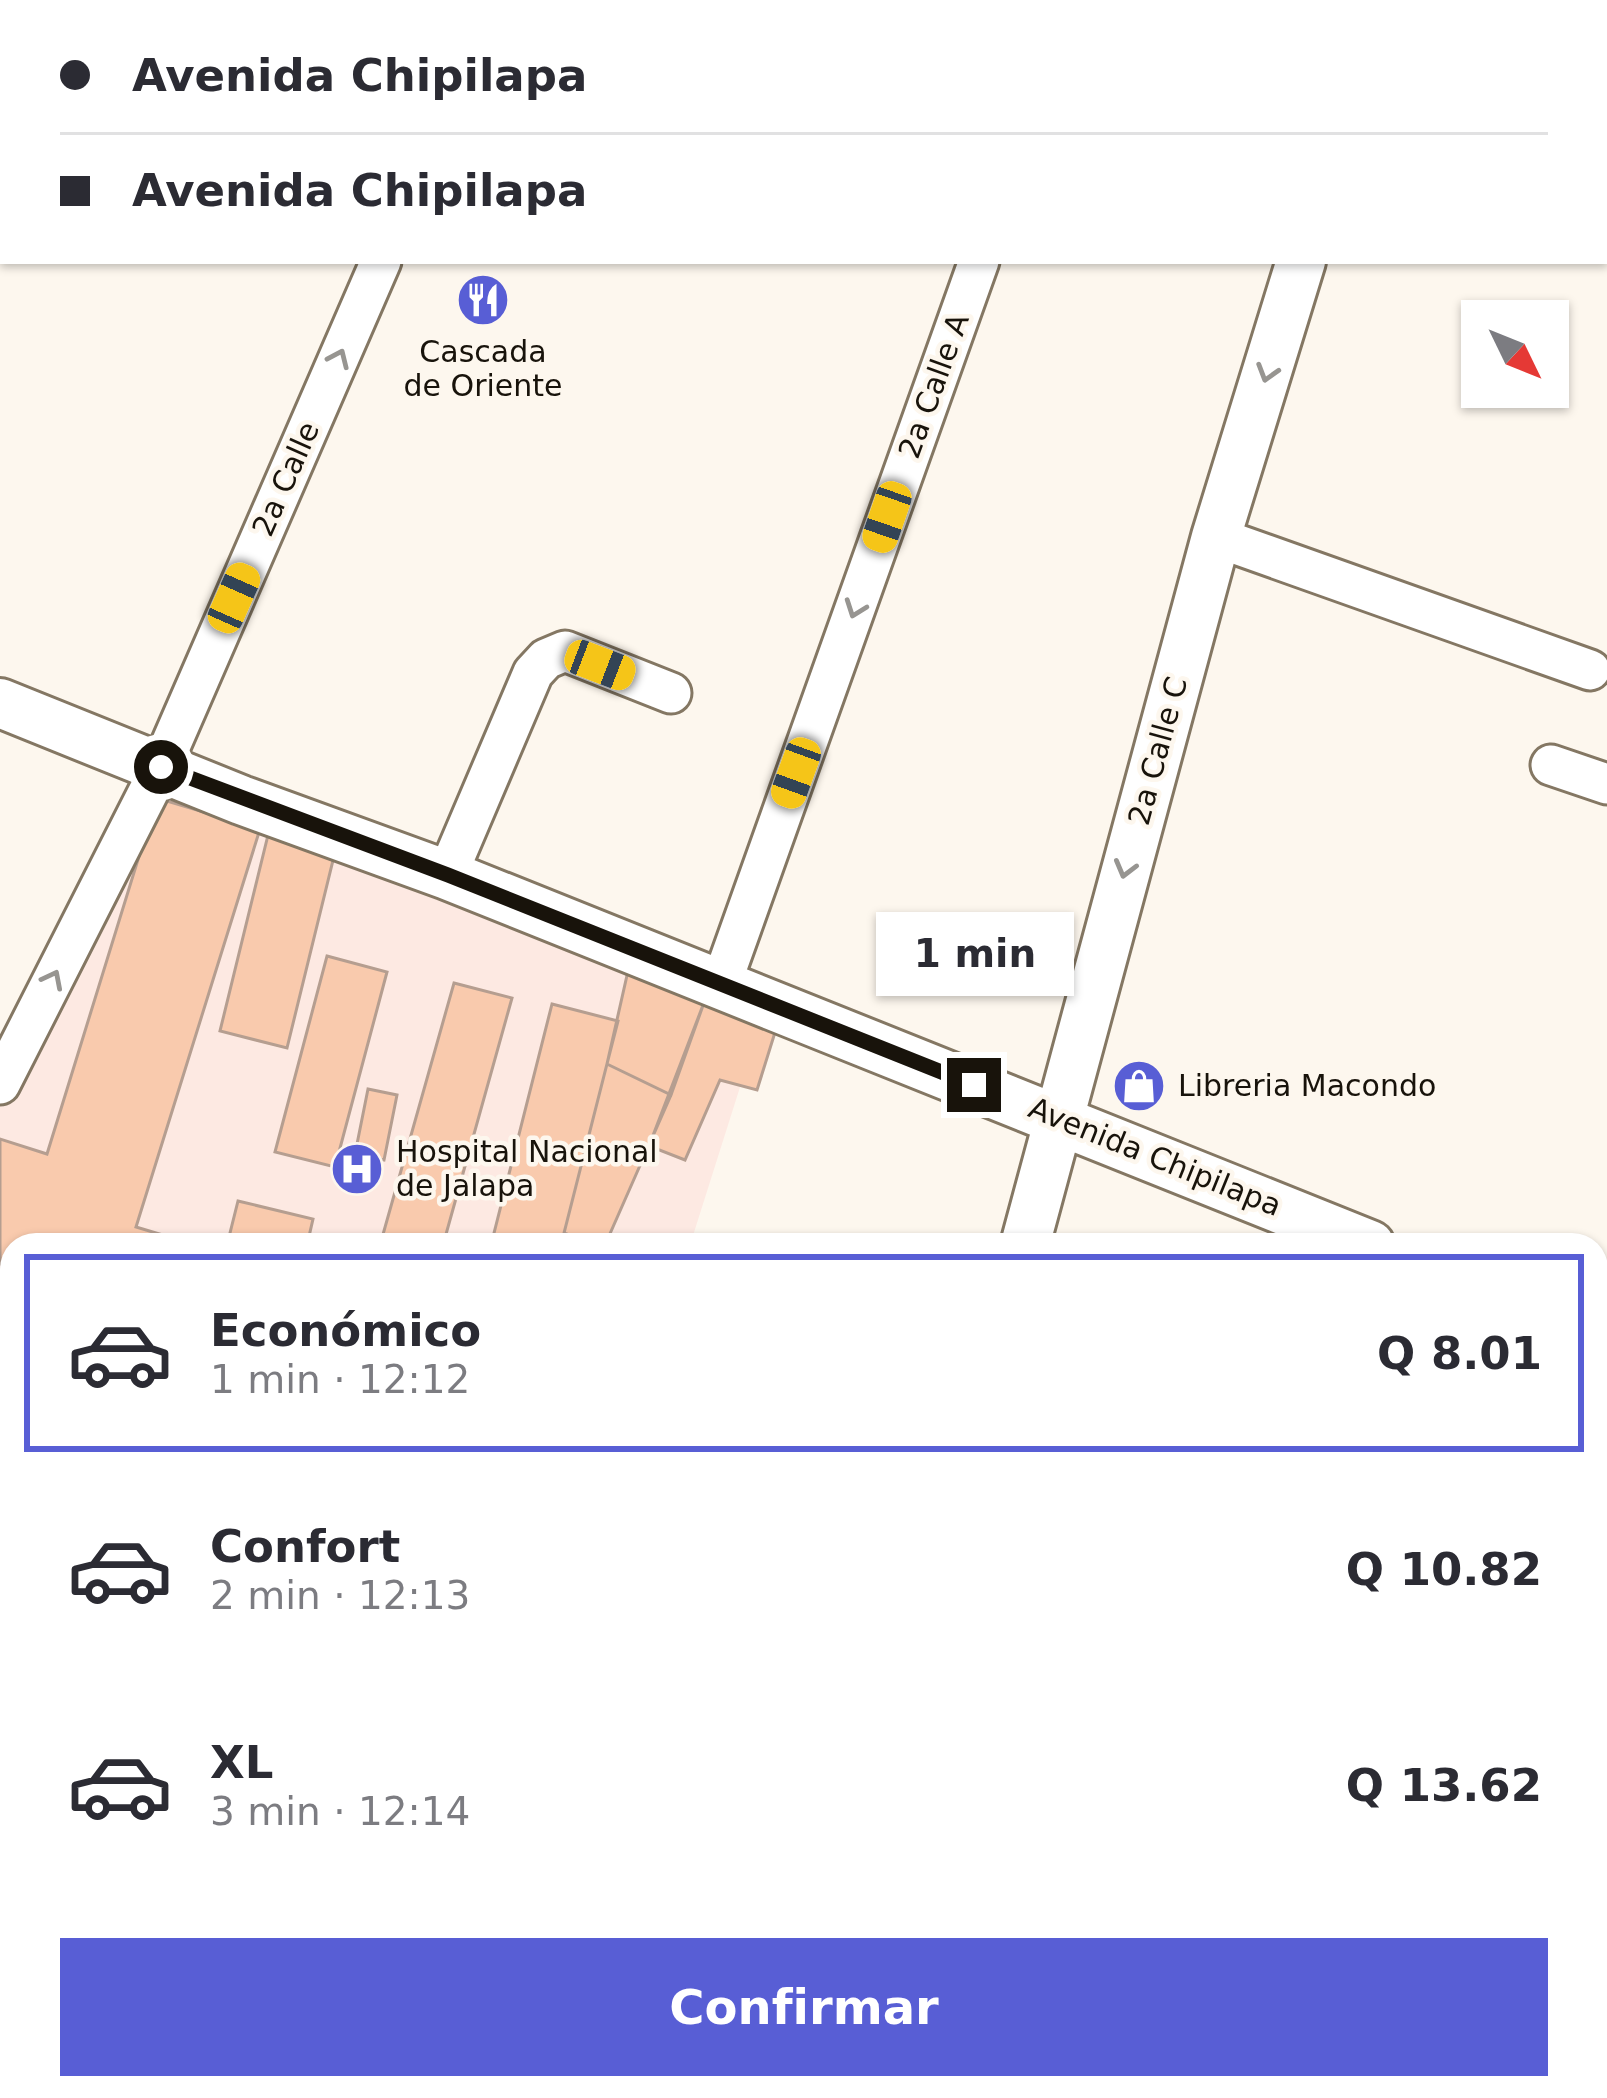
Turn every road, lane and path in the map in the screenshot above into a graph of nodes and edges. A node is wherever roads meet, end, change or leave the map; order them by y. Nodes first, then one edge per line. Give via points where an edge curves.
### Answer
1 (380, 264) edge
2 (978, 264) edge
3 (1300, 264) edge
4 (1216, 537) junction
5 (1590, 670) dead end
6 (670, 693) dead end
7 (0, 703) edge
8 (1551, 765) dead end
9 (161, 767) junction
10 (1607, 784) edge
11 (448, 875) junction
12 (720, 987) junction
13 (0, 1084) edge
14 (1057, 1117) junction
15 (1028, 1233) edge
16 (1341, 1233) edge

9 -> 1 street, 2a Calle
2 -> 12 street, 2a Calle A
3 -> 4 main road, 2a Calle C
4 - 5 street
4 -> 14 main road, 2a Calle C
6 - 11 street via 565,651 546,659 533,673
7 - 9 main road, Avenida Chipilapa
8 - 10 street
9 - 11 main road, Avenida Chipilapa
13 -> 9 street, 2a Calle
11 - 12 main road, Avenida Chipilapa
12 - 14 main road, Avenida Chipilapa
14 - 15 main road, 2a Calle C
14 - 16 main road, Avenida Chipilapa

